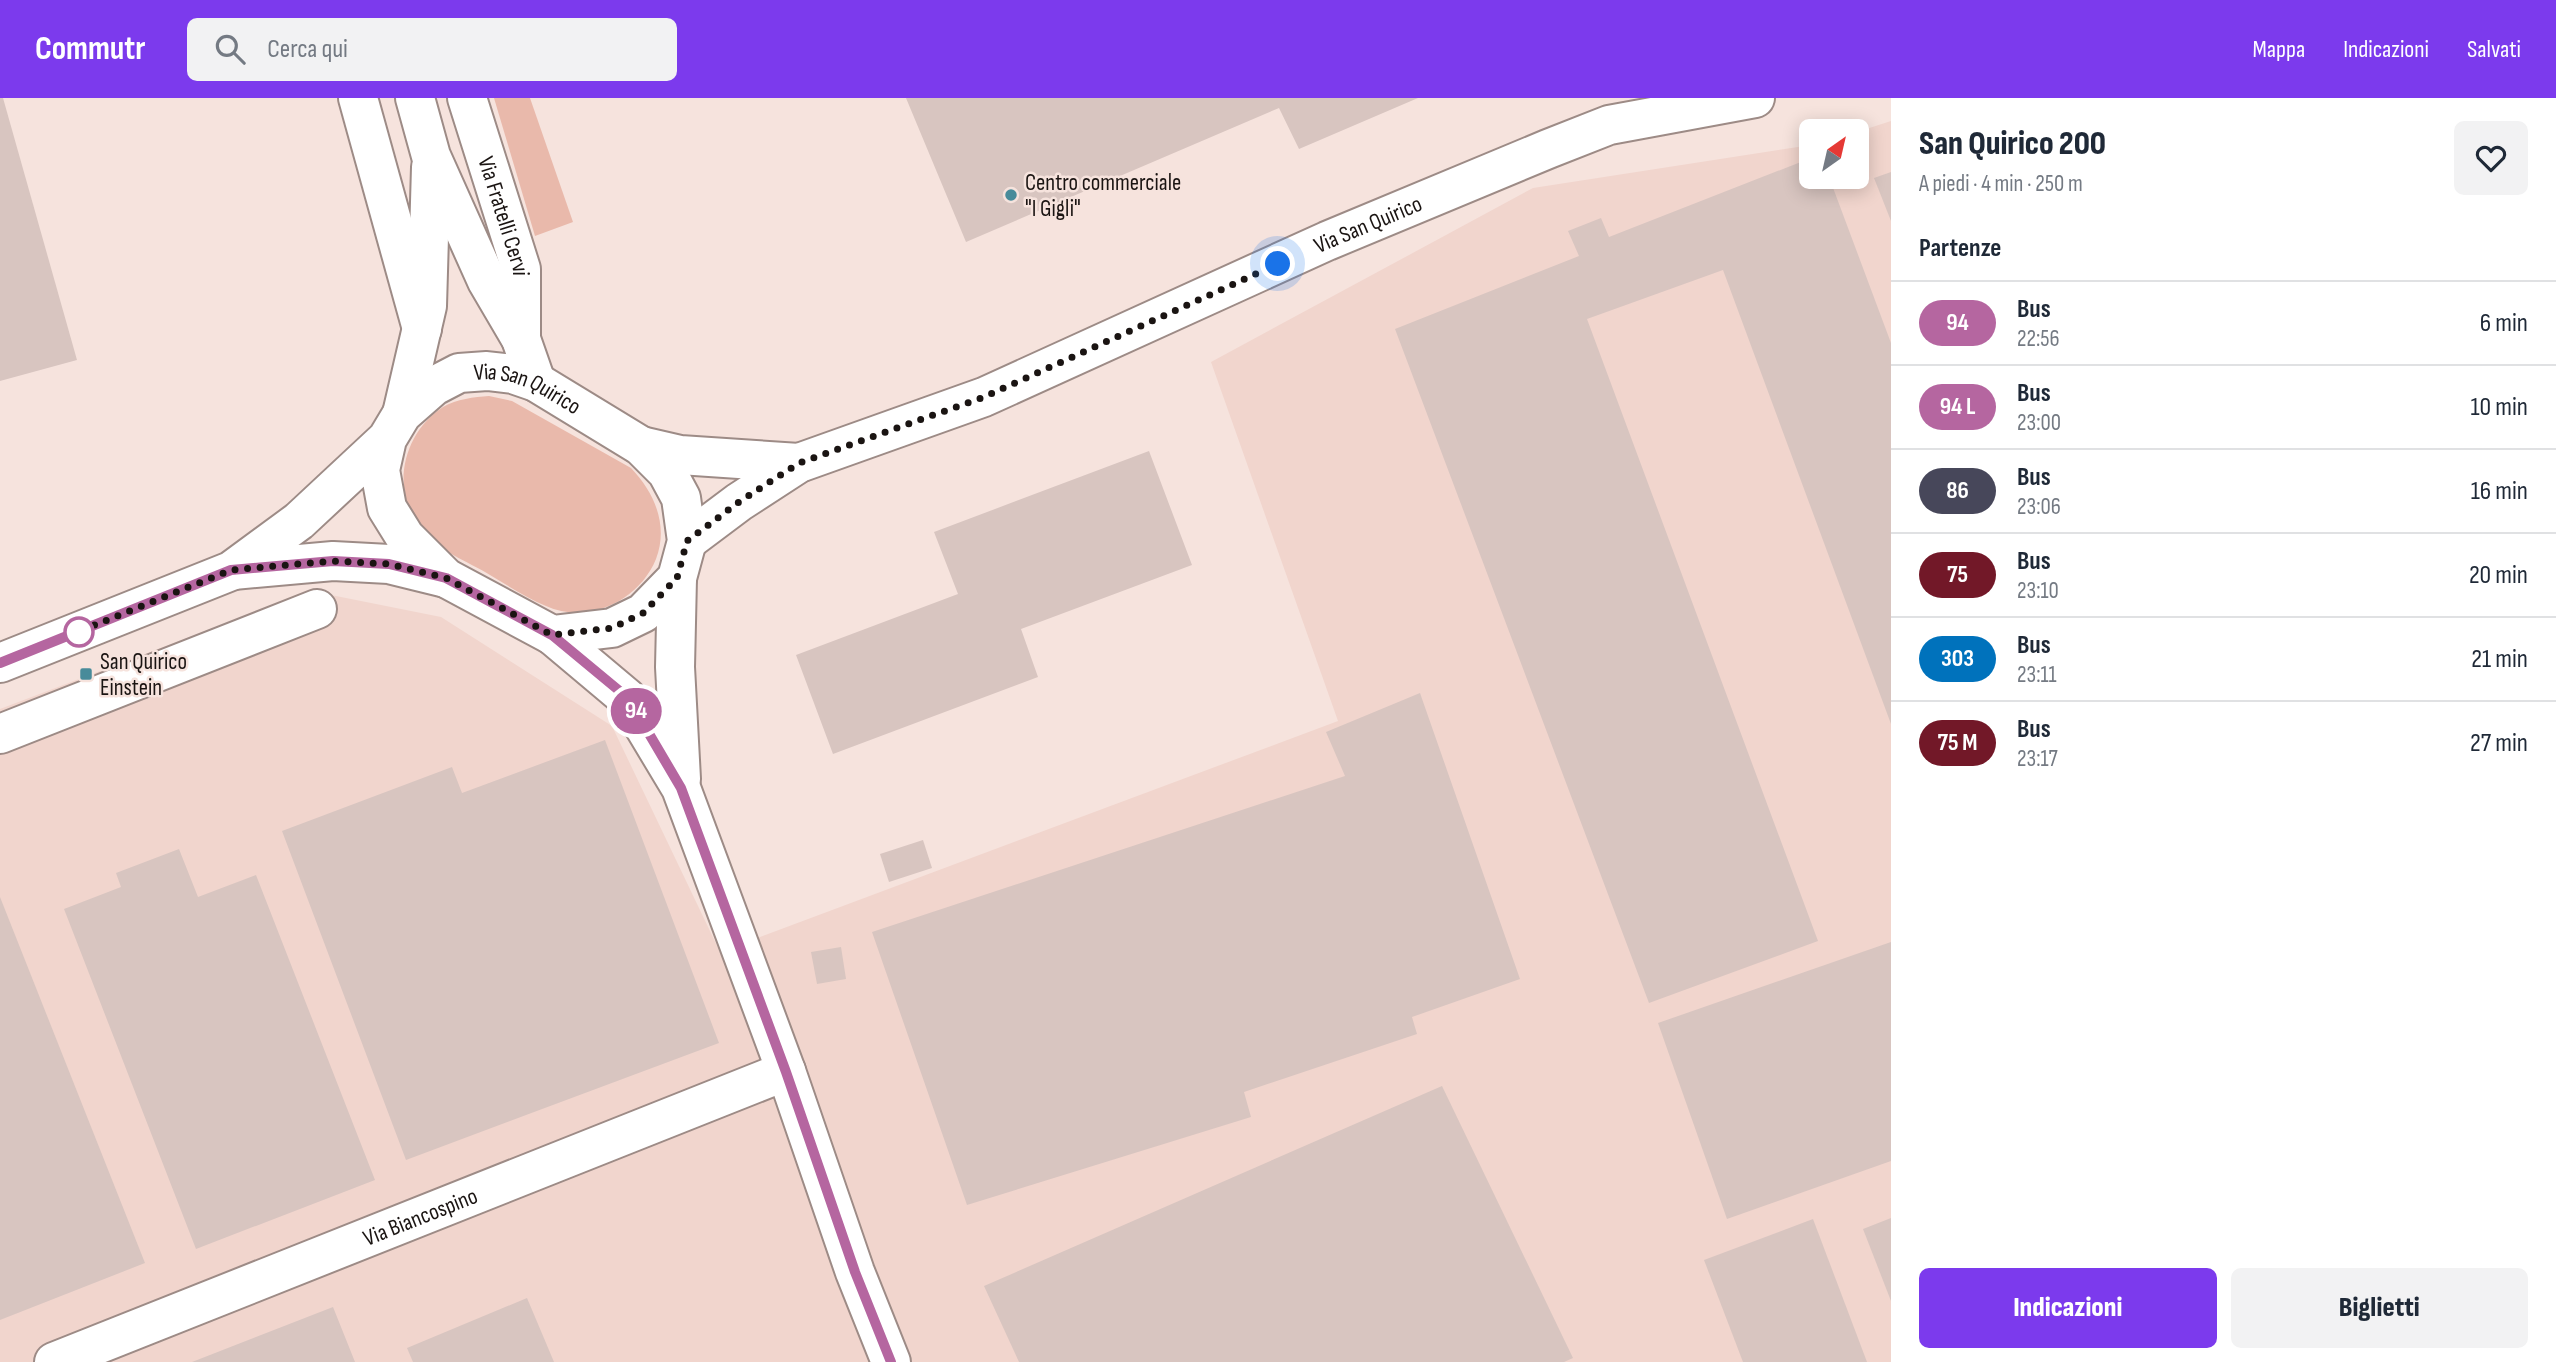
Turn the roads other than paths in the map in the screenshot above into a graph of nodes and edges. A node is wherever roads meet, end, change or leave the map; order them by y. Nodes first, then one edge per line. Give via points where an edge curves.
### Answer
1 (358, 98) edge
2 (415, 98) edge
3 (467, 98) edge
4 (1755, 98) edge
5 (431, 156) junction
6 (422, 331) junction
7 (521, 339) junction
8 (536, 382) junction
9 (394, 426) junction
10 (641, 446) junction
11 (799, 463) junction
12 (687, 541) junction
13 (231, 570) junction
14 (446, 578) junction
15 (677, 578) junction
16 (317, 609) dead end
17 (552, 635) junction
18 (0, 663) edge
19 (0, 734) edge
20 (681, 788) junction
21 (786, 1072) junction
22 (54, 1362) edge
23 (891, 1362) edge

1 - 6 street, Via Fratelli Cervi
2 - 5 street, Via Fratelli Cervi
3 - 7 street, Via Fratelli Cervi via 521,269
4 - 11 street, Via San Quirico via 1609,125 1327,241 984,397
5 - 6 street, Via Fratelli Cervi via 427,306
5 - 7 street, Via Fratelli Cervi via 487,281
6 - 9 street, Via Fratelli Cervi
7 - 8 street, Via Fratelli Cervi
8 - 9 street, Via San Quirico via 513,374 459,373 434,386
8 - 10 street, Via San Quirico
9 - 13 street, Via San Quirico via 299,521
9 - 14 street, Via San Quirico via 380,470 387,508 405,537
10 - 11 street, Via San Quirico via 680,455
10 - 12 street, Via San Quirico via 667,472 681,498
11 - 12 street, Via San Quirico
12 - 15 street, Via San Quirico
13 - 14 street, Via San Quirico via 333,561 389,564
13 - 18 street, Via San Quirico
14 - 17 street, Via San Quirico
15 - 17 street, Via San Quirico via 643,613 612,628
15 - 20 street via 675,667
16 - 19 street
17 - 20 street via 628,698
20 - 21 street
21 - 22 street, Via Biancospino
21 - 23 street

